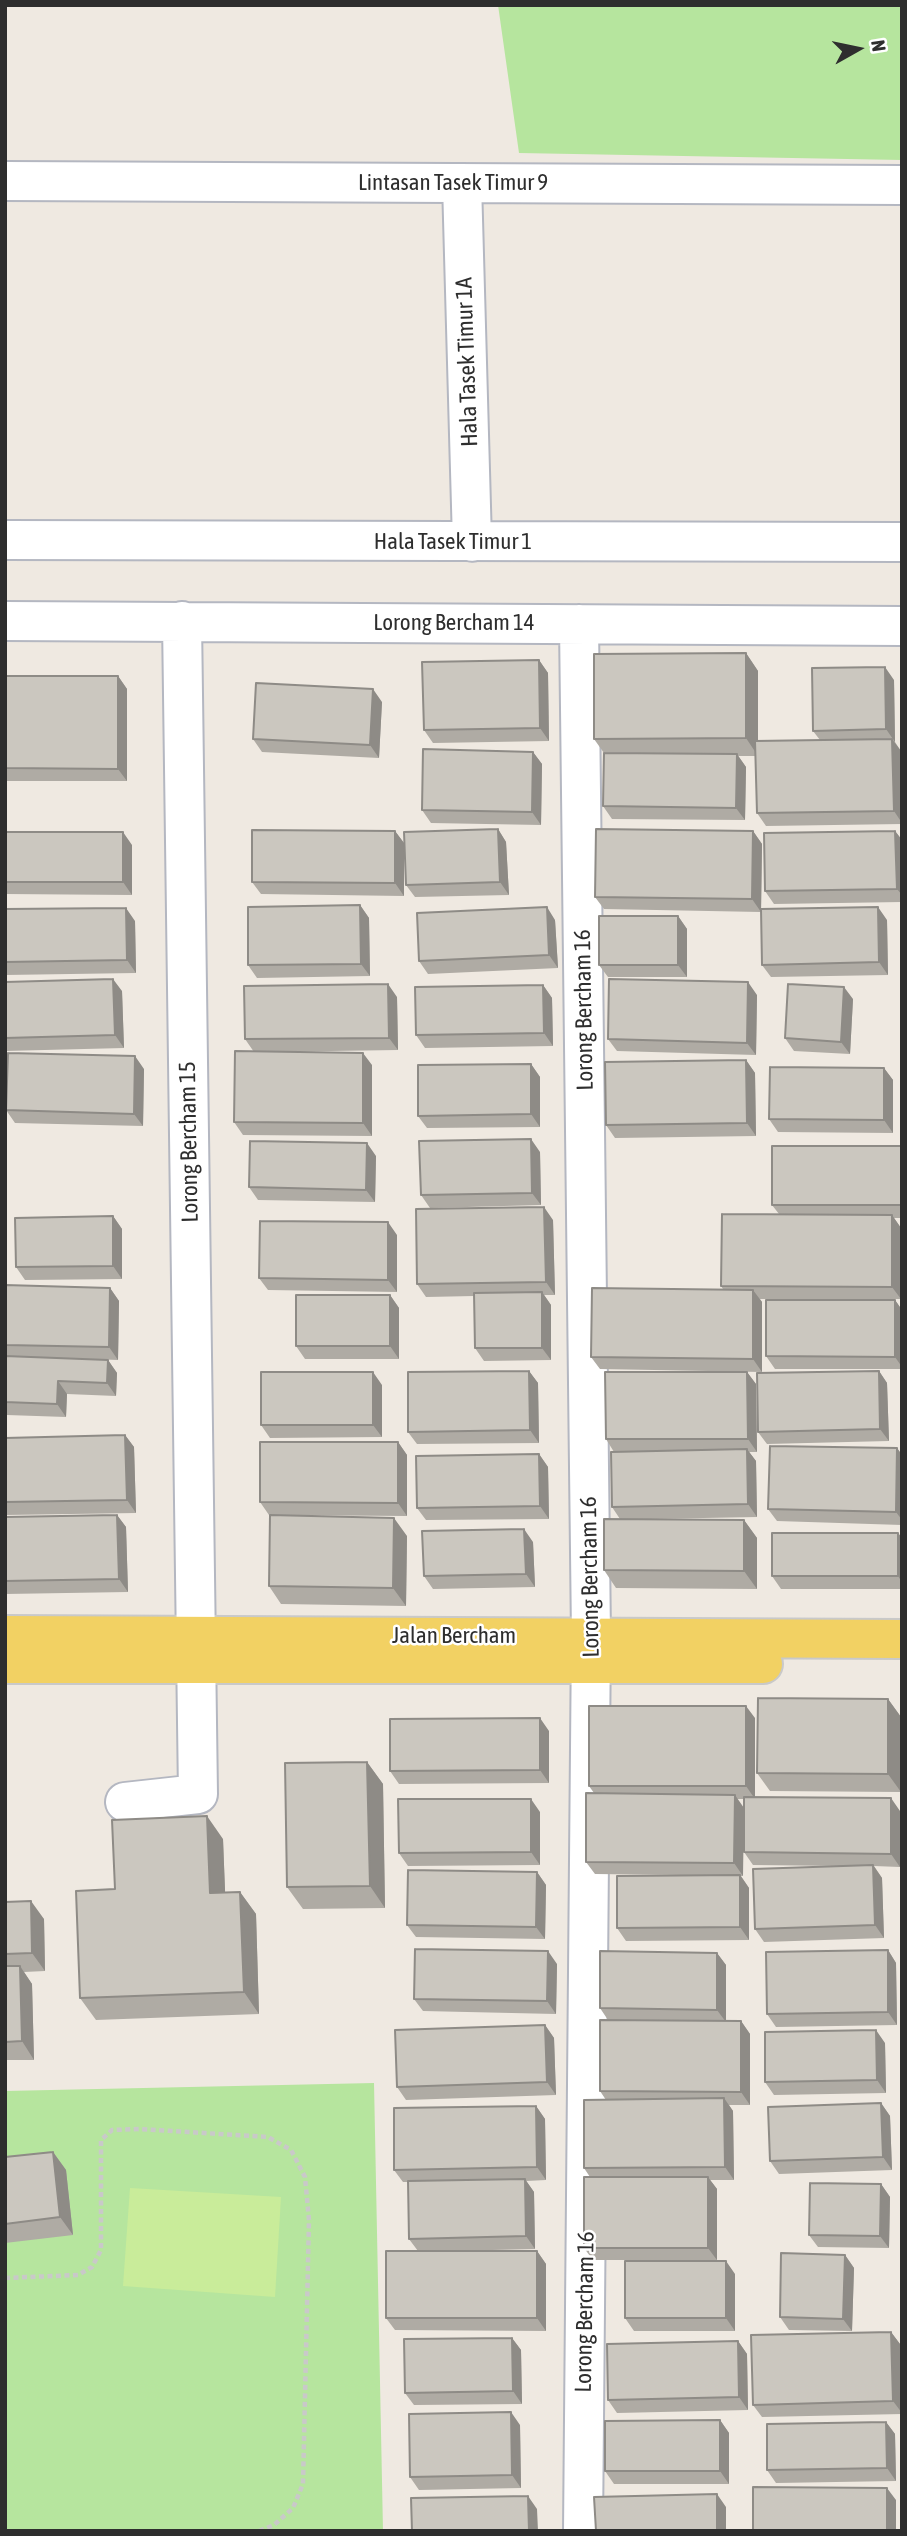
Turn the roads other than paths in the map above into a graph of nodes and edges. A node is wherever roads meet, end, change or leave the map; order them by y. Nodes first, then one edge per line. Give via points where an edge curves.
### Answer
1 (5, 181) edge
2 (461, 183) junction
3 (902, 185) edge
4 (5, 540) edge
5 (472, 542) junction
6 (902, 542) edge
7 (5, 621) edge
8 (182, 621) junction
9 (579, 624) junction
10 (902, 626) edge
11 (5, 1634) edge
12 (902, 1639) edge
13 (195, 1649) junction
14 (591, 1650) junction
15 (5, 1664) edge
16 (902, 1665) edge
17 (125, 1802) dead end
18 (583, 2531) edge

1 - 2 street, Lintasan Tasek Timur 9
2 - 3 street, Lintasan Tasek Timur 9
2 - 5 street, Hala Tasek Timur 1A
4 - 5 street, Hala Tasek Timur 1
5 - 6 street, Hala Tasek Timur 1
7 - 8 street, Lorong Bercham 14
8 - 9 street, Lorong Bercham 14
8 - 13 street, Lorong Bercham 15
9 - 10 street, Lorong Bercham 14
9 - 14 street, Lorong Bercham 16
11 - 13 main road, Jalan Bercham
12 - 14 main road, Jalan Bercham
13 - 14 main road, Jalan Bercham
13 - 15 main road, Jalan Bercham
13 - 17 street, Lorong Bercham 15 via 198,1794
14 - 16 main road, Jalan Bercham
14 - 18 street, Lorong Bercham 16

